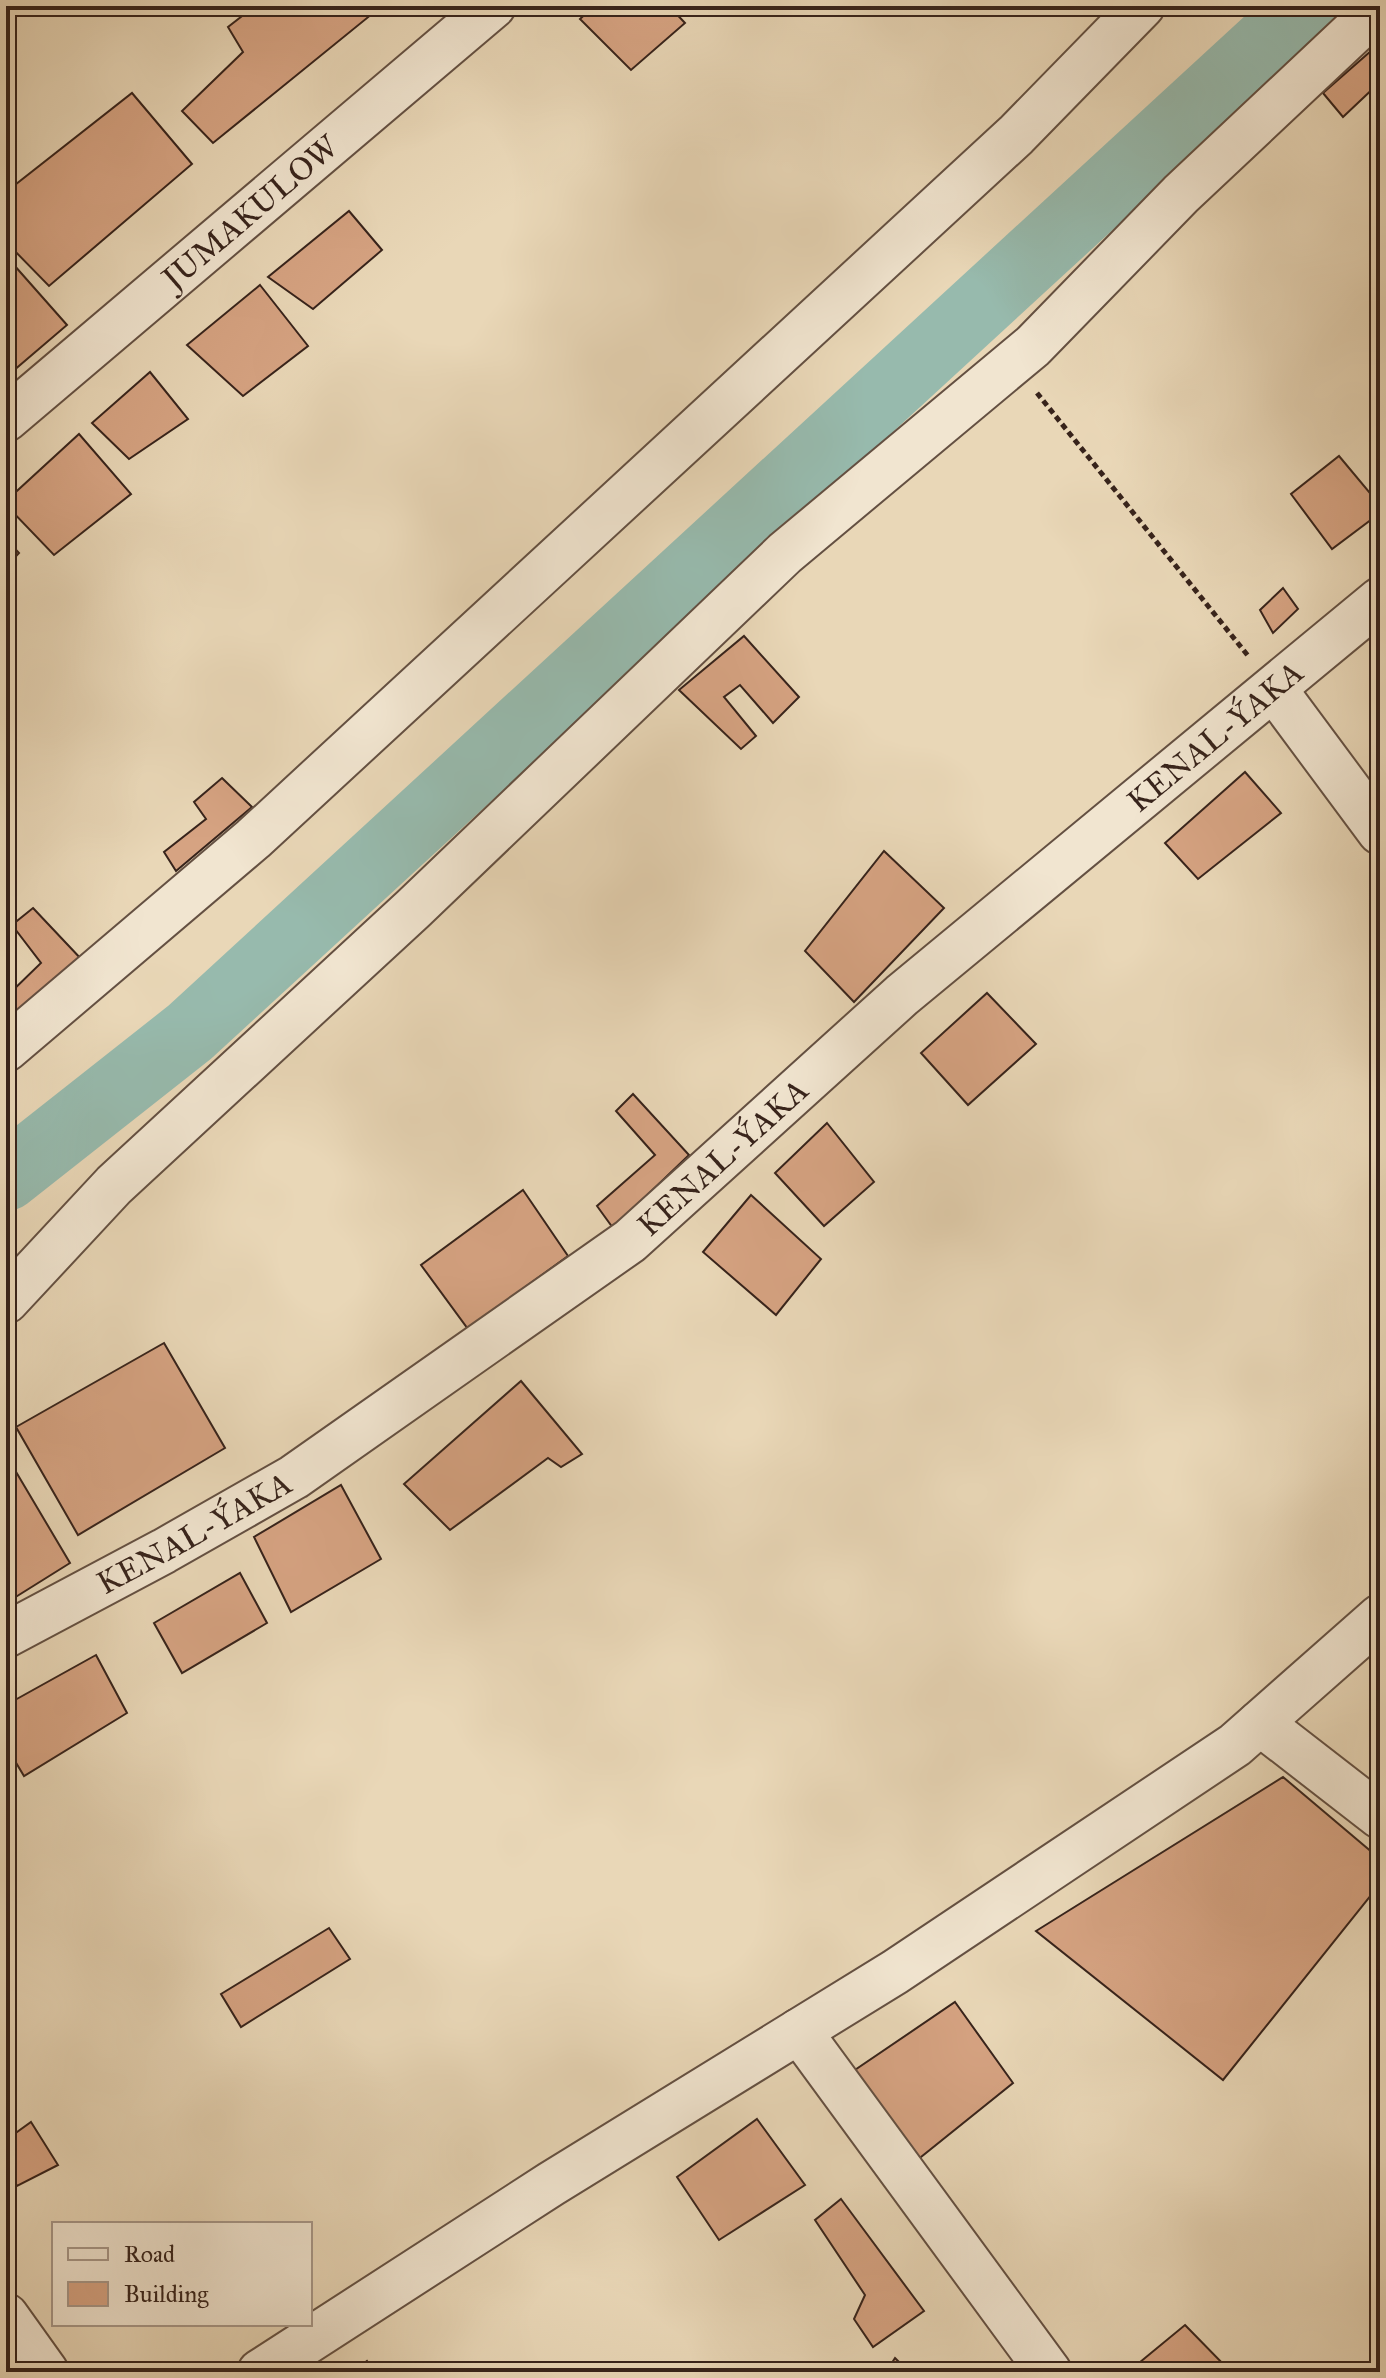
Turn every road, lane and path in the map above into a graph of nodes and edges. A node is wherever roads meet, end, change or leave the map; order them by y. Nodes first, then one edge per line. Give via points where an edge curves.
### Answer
1 (493, 6) edge
2 (1142, 6) edge
3 (1380, 7) edge
4 (1013, 363) junction
5 (6, 419) edge
6 (1380, 600) edge
7 (1274, 689) junction
8 (1380, 832) edge
9 (6, 1049) edge
10 (6, 1301) edge
11 (1380, 1617) edge
12 (6, 1635) edge
13 (1260, 1723) junction
14 (1380, 1816) edge
15 (799, 2031) junction
16 (6, 2316) edge
17 (46, 2372) edge
18 (260, 2372) edge
19 (1049, 2372) edge

1 - 5 street, JUMAKULOW
2 - 9 street via 1016,135 276,818
3 - 4 street via 1181,194
4 - 7 path
4 - 10 street via 785,553 413,909 114,1185
6 - 7 street, KENAL-ÝAKA
7 - 8 street
7 - 12 street, KENAL-ÝAKA via 902,995 630,1241 294,1477
11 - 13 street
13 - 14 street
13 - 15 street via 1235,1745
15 - 18 street
15 - 19 street
16 - 17 street

